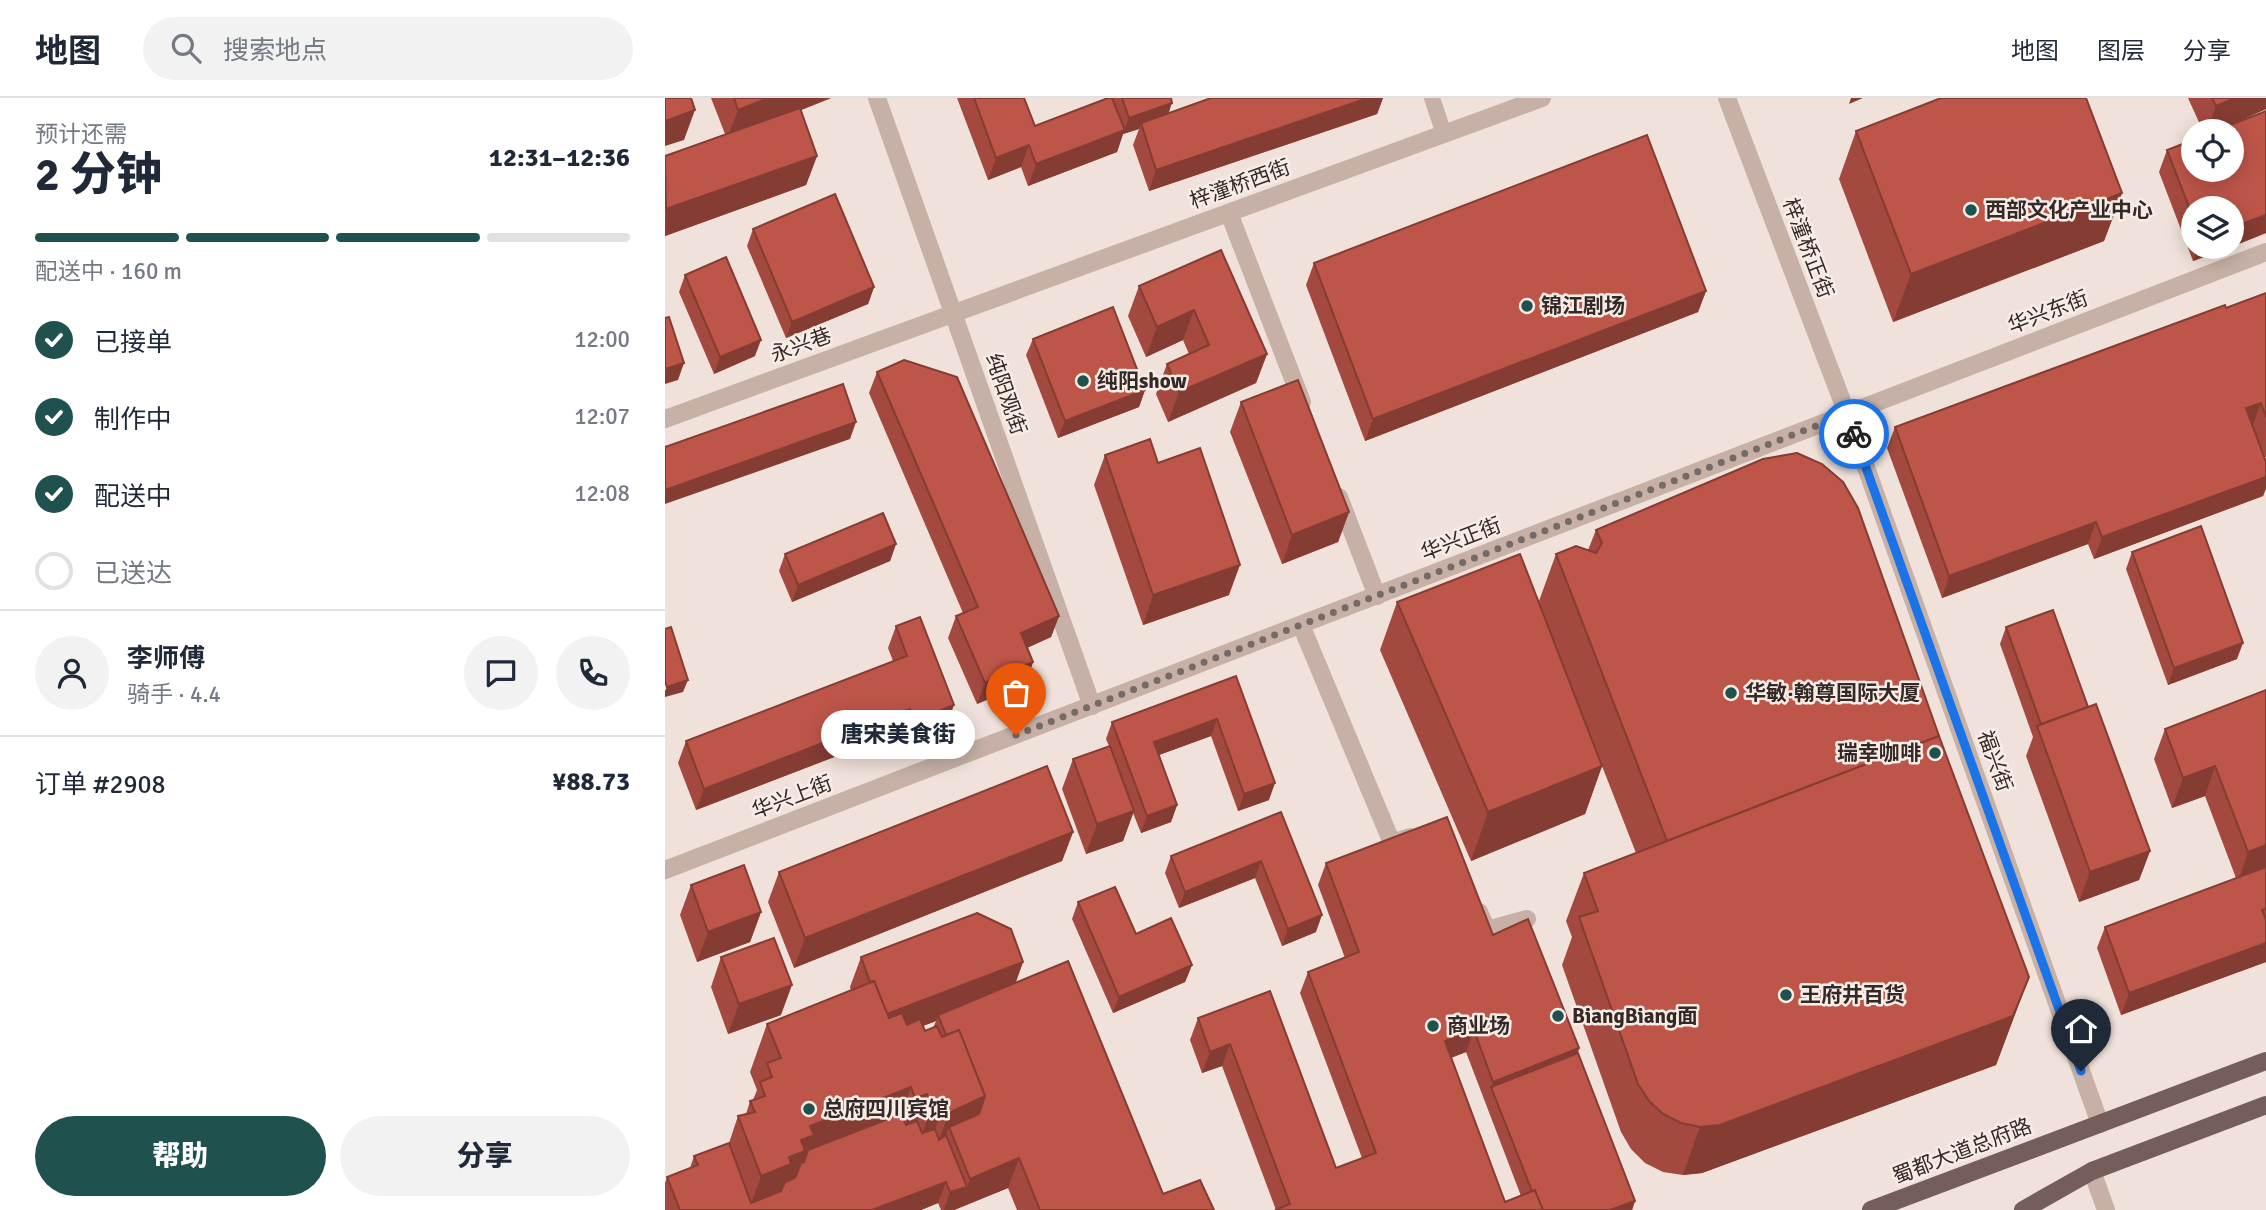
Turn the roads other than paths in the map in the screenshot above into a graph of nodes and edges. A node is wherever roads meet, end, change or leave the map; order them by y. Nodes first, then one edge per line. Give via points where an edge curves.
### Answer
1 (877, 98) edge
2 (1432, 98) edge
3 (1542, 98) edge
4 (1727, 98) edge
5 (1444, 134) junction
6 (1229, 212) junction
7 (2266, 252) edge
8 (953, 313) junction
9 (1847, 414) junction
10 (1308, 417) edge
11 (665, 419) edge
12 (1332, 481) edge
13 (1377, 596) junction
14 (1301, 625) junction
15 (1092, 706) junction
16 (1430, 829) edge
17 (665, 870) edge
18 (1472, 895) edge
19 (1527, 919) edge
20 (2266, 1061) edge
21 (2266, 1105) edge
22 (2099, 1124) junction
23 (2092, 1171) junction
24 (1871, 1210) edge
25 (2023, 1210) edge
26 (2106, 1210) edge

1 - 8 street, 纯阳观街
2 - 5 lane
3 - 5 street, 梓潼桥西街
4 - 9 street, 梓潼桥正街
5 - 6 street, 梓潼桥西街
6 - 8 street, 梓潼桥西街
6 - 10 street
7 - 9 street, 华兴东街
8 - 11 street, 永兴巷
8 - 15 street, 纯阳观街
9 - 13 street, 华兴正街
9 - 22 street, 福兴街
12 - 13 street
13 - 14 street, 华兴正街
14 - 15 street, 华兴正街
14 - 16 street via 1392,843
15 - 17 street, 华兴上街
18 - 19 street via 1487,930
20 - 22 main road, 蜀都大道总府路
21 - 23 main road
22 - 24 main road, 蜀都大道总府路
23 - 25 main road
23 - 26 street

